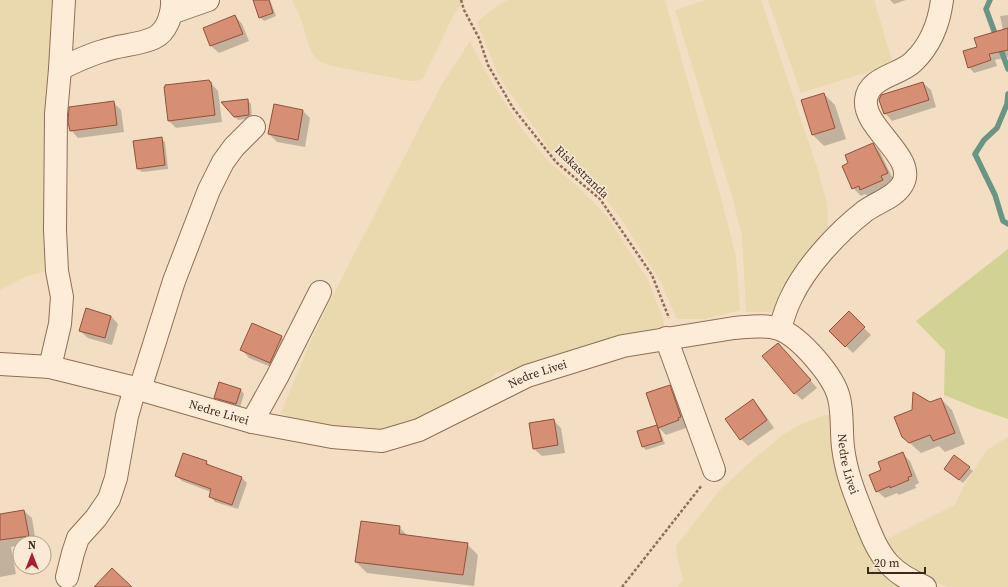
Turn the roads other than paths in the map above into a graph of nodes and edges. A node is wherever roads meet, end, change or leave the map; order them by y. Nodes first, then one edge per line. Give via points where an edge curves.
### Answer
1 (64, 0) edge
2 (208, 0) edge
3 (942, 0) edge
4 (172, 7) edge
5 (60, 69) junction
6 (254, 127) dead end
7 (320, 292) dead end
8 (780, 329) junction
9 (671, 338) junction
10 (0, 364) edge
11 (50, 366) junction
12 (137, 389) junction
13 (252, 422) junction
14 (714, 470) road end
15 (67, 577) dead end
16 (924, 587) edge

1 - 5 street
2 - 4 street
3 - 8 street via 933,36 924,51 912,63 872,86 867,94 870,117 900,157 904,167 902,186 893,195 862,213 833,240 800,282 785,311
4 - 5 street via 164,29 155,37 104,50
5 - 11 street via 56,114 55,230 57,271 62,297 60,324
6 - 12 street via 223,162 209,190
7 - 13 street
8 - 9 street, Nedre Livei via 752,326
8 - 16 street, Nedre Livei via 798,341 820,365 836,388 848,476 880,552 905,578
9 - 13 street, Nedre Livei via 623,346 527,376 419,430 382,440 332,437
9 - 14 street
10 - 11 street, Nedre Livei
11 - 12 street, Nedre Livei
12 - 13 street, Nedre Livei
12 - 15 street via 127,416 116,478 109,499 78,538

